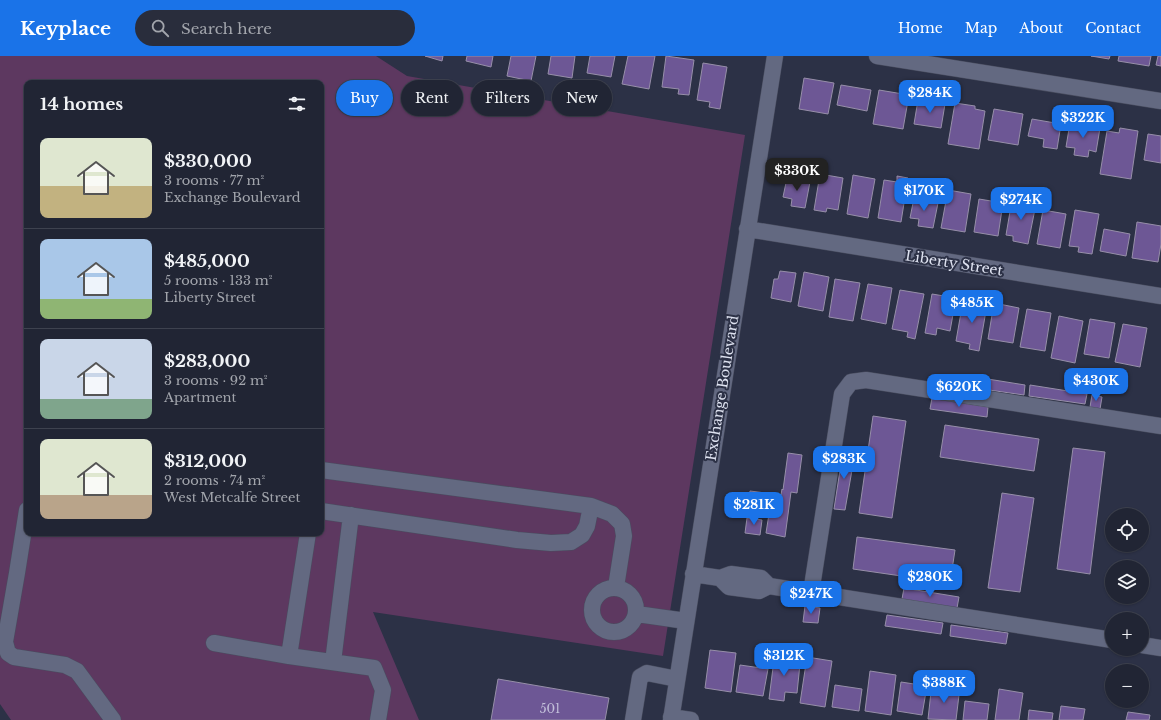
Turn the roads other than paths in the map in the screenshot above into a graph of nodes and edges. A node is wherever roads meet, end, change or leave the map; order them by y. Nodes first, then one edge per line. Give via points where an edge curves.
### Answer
1 (774, 56) edge
2 (877, 56) edge
3 (1161, 101) edge
4 (747, 229) junction
5 (1156, 295) edge
6 (1161, 426) edge
7 (324, 470) edge
8 (591, 506) junction
9 (324, 511) edge
10 (351, 515) junction
11 (24, 531) edge
12 (308, 536) edge
13 (693, 574) junction
14 (616, 587) junction
15 (811, 593) junction
16 (637, 614) junction
17 (686, 621) junction
18 (1105, 639) edge
19 (214, 643) dead end
20 (1160, 643) edge
21 (1149, 644) edge
22 (289, 656) junction
23 (333, 662) junction
24 (677, 679) junction
25 (671, 719) edge
26 (113, 720) edge
27 (378, 720) edge
28 (633, 720) edge
29 (691, 720) edge

1 - 4 street, Exchange Boulevard
2 - 3 street
4 - 5 street, Liberty Street
4 - 13 street, Exchange Boulevard
6 - 15 street via 866,380 851,382 842,394
7 - 8 street
8 - 10 street via 587,526 582,535 571,542 550,543
8 - 14 street via 612,514 622,524 624,536
9 - 10 street
10 - 23 street
11 - 26 street via 5,642 8,653 14,657 65,665 77,671
12 - 22 street
13 - 15 street via 720,578 731,574 761,578 769,586
13 - 17 street, Exchange Boulevard
14 - 16 street via 624,589 635,599
14 - 16 street via 602,590 593,602 596,623 601,628 616,632 629,626
15 - 18 street
16 - 17 street
17 - 24 street, Exchange Boulevard
19 - 22 street
20 - 21 street
22 - 23 street
23 - 27 street via 374,668 383,690
24 - 25 street, Exchange Boulevard
24 - 28 street via 647,673 640,677
25 - 29 street

